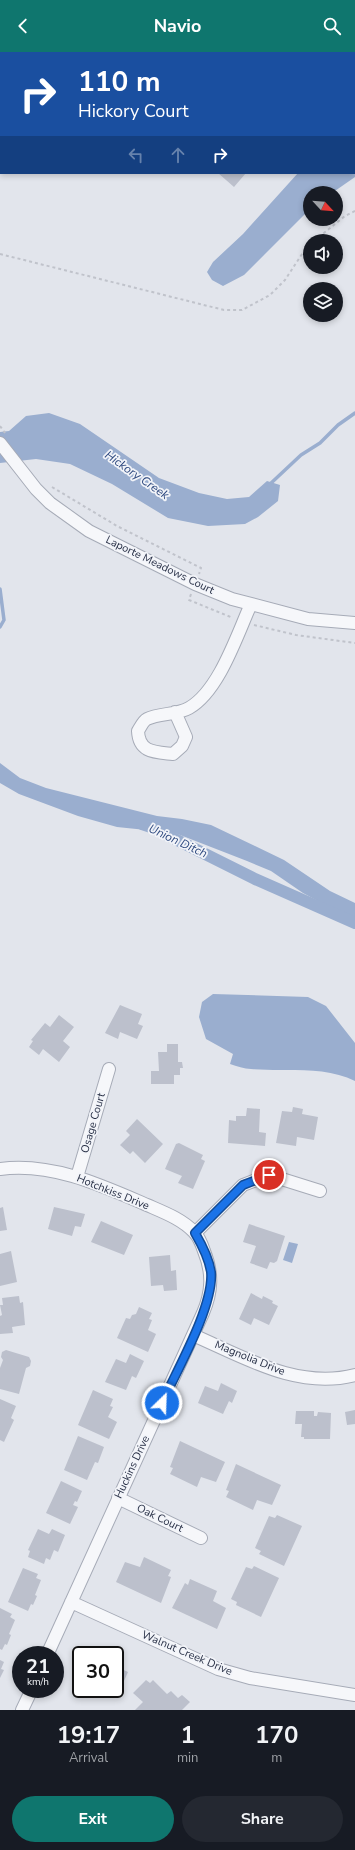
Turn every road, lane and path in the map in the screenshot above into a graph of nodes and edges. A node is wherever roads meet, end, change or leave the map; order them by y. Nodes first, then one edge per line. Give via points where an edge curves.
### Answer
1 (355, 211) edge
2 (323, 234) edge
3 (303, 253) edge
4 (0, 254) edge
5 (0, 443) edge
6 (251, 604) junction
7 (355, 623) edge
8 (175, 712) dead end
9 (109, 1069) dead end
10 (0, 1169) edge
11 (77, 1177) junction
12 (320, 1191) dead end
13 (195, 1233) junction
14 (193, 1335) junction
15 (355, 1375) edge
16 (118, 1498) junction
17 (201, 1538) dead end
18 (71, 1602) junction
19 (51, 1646) edge
20 (355, 1695) edge
21 (28, 1698) edge
22 (22, 1710) edge

1 - 2 path
3 - 4 path via 285,280 270,295 242,310 224,310
5 - 6 street, Laporte Meadows Court via 50,503 89,531 195,584
6 - 7 street, Laporte Meadows Court via 308,619
6 - 8 street via 222,666 206,693 188,709
9 - 11 street, Osage Court
10 - 11 street, Hotchkiss Drive via 30,1168
11 - 13 street, Hotchkiss Drive via 161,1212 186,1225
12 - 13 street via 269,1175 243,1185
13 - 14 street, Huckins Drive via 207,1259 211,1278 207,1303
14 - 15 street, Magnolia Drive via 285,1374 328,1379
14 - 16 street, Huckins Drive
16 - 17 street, Oak Court
16 - 18 street, Huckins Drive
18 - 19 street, Huckins Drive
18 - 20 street, Walnut Creek Drive via 218,1668 250,1678
21 - 22 street

